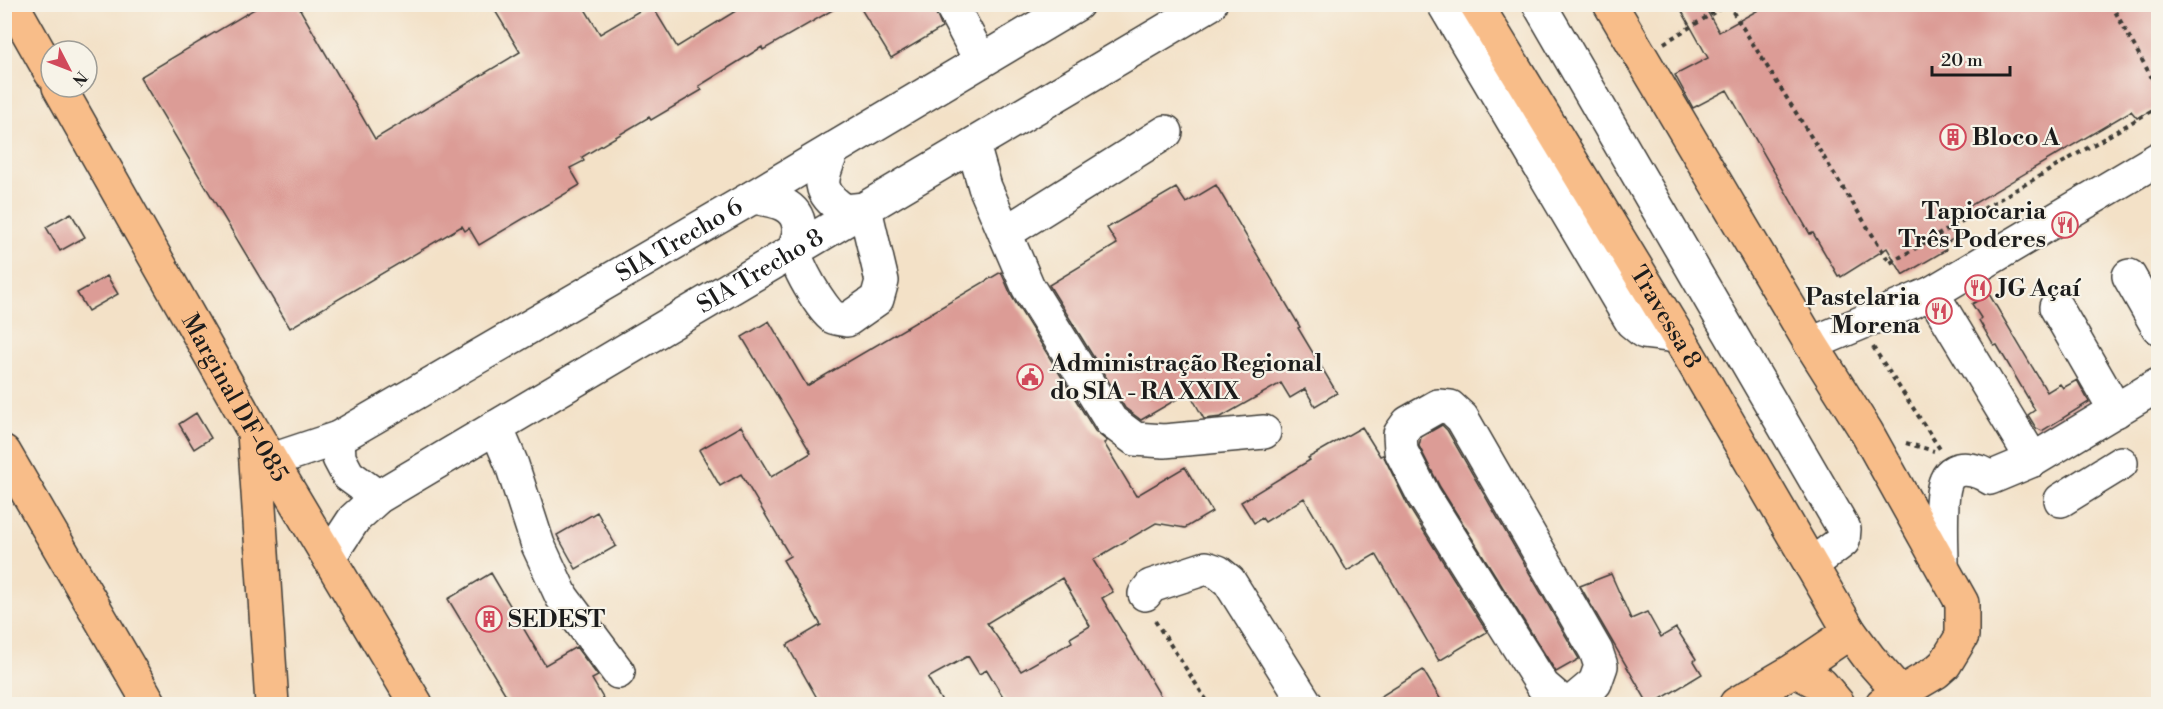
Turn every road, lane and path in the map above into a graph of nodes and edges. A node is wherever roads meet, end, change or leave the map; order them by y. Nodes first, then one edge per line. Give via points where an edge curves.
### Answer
1 (12, 4) edge
2 (951, 4) edge
3 (1077, 4) edge
4 (1210, 4) edge
5 (1444, 4) edge
6 (1476, 4) edge
7 (1539, 4) edge
8 (1610, 4) edge
9 (1728, 4) edge
10 (2110, 4) edge
11 (39, 52) edge
12 (1641, 57) junction
13 (981, 61) junction
14 (2158, 89) edge
15 (66, 99) edge
16 (2158, 107) edge
17 (1166, 132) dead end
18 (973, 146) junction
19 (833, 149) junction
20 (2158, 159) edge
21 (753, 196) junction
22 (865, 209) junction
23 (1005, 233) junction
24 (795, 251) junction
25 (2128, 276) dead end
26 (1932, 293) junction
27 (2055, 307) dead end
28 (1858, 324) junction
29 (2158, 327) edge
30 (1678, 336) junction
31 (1810, 344) junction
32 (2158, 385) edge
33 (2116, 411) junction
34 (496, 427) junction
35 (254, 432) junction
36 (1263, 432) dead end
37 (338, 438) junction
38 (4, 452) edge
39 (272, 460) junction
40 (2033, 460) junction
41 (2121, 463) dead end
42 (1955, 472) junction
43 (378, 497) junction
44 (2061, 500) dead end
45 (329, 557) junction
46 (1811, 565) junction
47 (1942, 565) junction
48 (1145, 594) joint
49 (1850, 632) junction
50 (1794, 670) junction
51 (618, 672) dead end
52 (1891, 699) edge
53 (150, 705) edge
54 (272, 705) edge
55 (416, 705) edge
56 (1209, 705) edge
57 (1306, 705) edge
58 (1564, 705) edge
59 (1570, 705) edge
60 (1736, 705) edge
61 (1838, 705) edge

1 - 11 main road
2 - 13 street
3 - 13 street, SIA Trecho 6
4 - 18 street, SIA Trecho 8
5 - 30 street via 1632,322 1644,332
6 - 30 main road, Travessa 8
7 - 46 street via 1844,529 1843,541
8 - 12 main road
9 - 12 path
9 - 16 path via 1890,263
10 - 14 path
12 - 31 main road
13 - 19 street, SIA Trecho 6
15 - 35 main road, Marginal DF-085
17 - 23 street
18 - 22 street, SIA Trecho 8
18 - 23 street
19 - 21 street, SIA Trecho 6
19 - 22 street via 822,185 830,199 845,211
20 - 26 street
21 - 24 street via 780,201 796,217 799,235
21 - 37 street, SIA Trecho 6
22 - 24 street, SIA Trecho 8
22 - 24 street via 882,281 877,299 847,320 833,317 812,292
23 - 36 street via 1029,287 1111,421 1135,440
24 - 34 street, SIA Trecho 8
25 - 29 street
26 - 28 street
26 - 40 street
27 - 33 street
28 - 31 street
28 - 42 path
30 - 46 main road, Travessa 8
31 - 47 main road via 1866,431
32 - 33 street
33 - 40 street
34 - 43 street, SIA Trecho 8
34 - 51 street via 538,545 562,597
35 - 39 main road, Marginal DF-085
35 - 54 main road
37 - 39 street, SIA Trecho 6
37 - 43 street via 339,458 348,475
38 - 53 main road
39 - 45 main road, Marginal DF-085
40 - 42 street via 1990,478 1981,471
41 - 44 street
42 - 47 street via 1946,480 1943,493
43 - 45 street, SIA Trecho 8 via 354,519
45 - 55 main road, Marginal DF-085
46 - 49 main road, Travessa 8
47 - 52 main road via 1962,603 1962,636 1940,668
48 - 56 path via 1146,607
48 - 57 street via 1151,586 1206,568 1218,572 1229,580
49 - 50 main road
49 - 52 main road, Travessa 8
50 - 60 main road
50 - 61 main road via 1821,684
58 - 59 street via 1543,686 1424,496 1401,451 1400,434 1408,423 1438,406 1450,407 1462,418 1596,651 1601,666 1595,683

